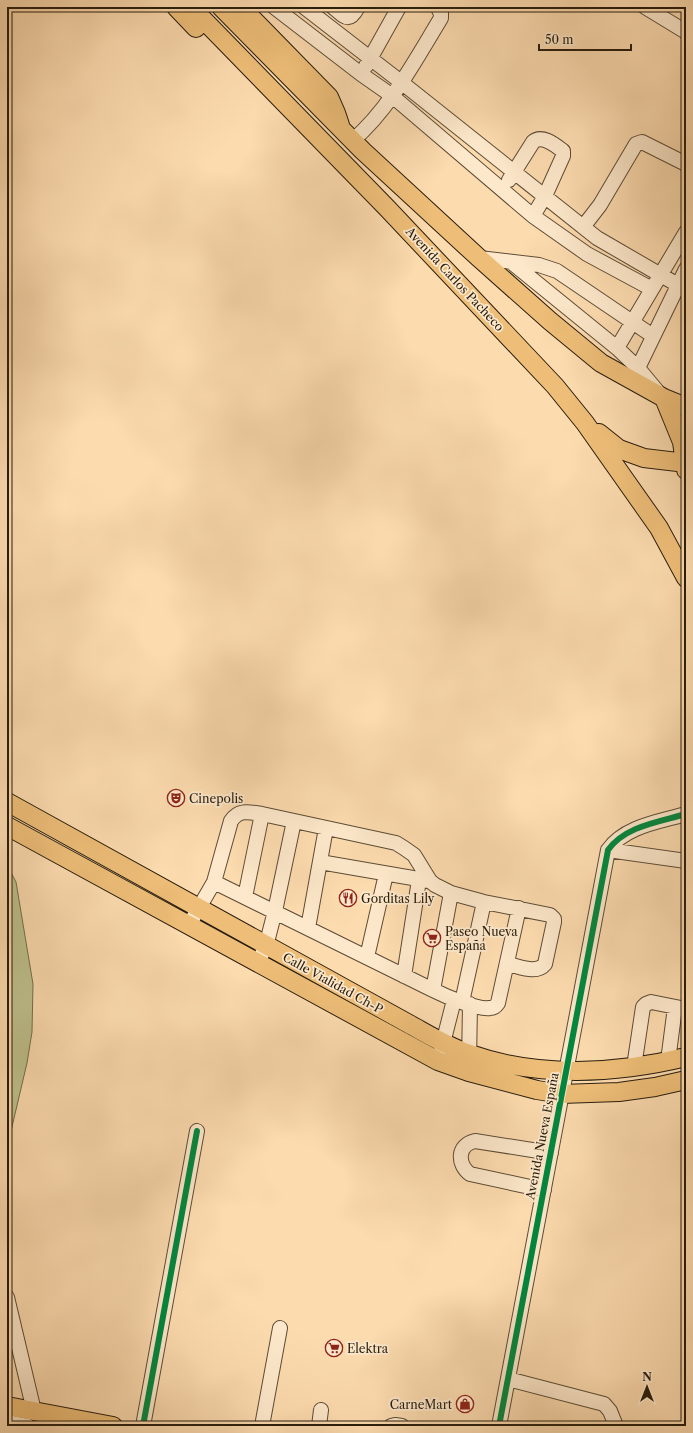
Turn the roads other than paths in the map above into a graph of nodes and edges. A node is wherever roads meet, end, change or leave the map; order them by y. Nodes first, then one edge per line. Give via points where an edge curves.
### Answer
1 (176, 7) edge
2 (191, 7) edge
3 (220, 7) edge
4 (242, 7) edge
5 (274, 7) edge
6 (303, 7) edge
7 (333, 7) edge
8 (358, 7) edge
9 (399, 7) edge
10 (645, 7) edge
11 (439, 10) dead end
12 (291, 20) junction
13 (686, 32) edge
14 (371, 59) junction
15 (361, 74) junction
16 (401, 82) junction
17 (391, 96) junction
18 (315, 135) junction
19 (347, 136) junction
20 (686, 164) edge
21 (514, 172) junction
22 (504, 190) junction
23 (545, 196) junction
24 (387, 208) junction
25 (533, 216) junction
26 (583, 227) junction
27 (686, 232) edge
28 (478, 258) junction
29 (511, 262) junction
30 (686, 269) edge
31 (661, 276) junction
32 (678, 284) junction
33 (652, 289) junction
34 (633, 322) junction
35 (653, 336) junction
36 (617, 348) junction
37 (638, 368) junction
38 (664, 398) junction
39 (686, 407) edge
40 (585, 423) junction
41 (686, 465) edge
42 (686, 578) edge
43 (7, 802) edge
44 (262, 814) junction
45 (686, 814) edge
46 (294, 821) junction
47 (7, 826) edge
48 (326, 828) junction
49 (608, 850) junction
50 (686, 861) edge
51 (320, 862) junction
52 (386, 874) junction
53 (424, 880) junction
54 (214, 882) junction
55 (451, 893) junction
56 (245, 897) junction
57 (484, 902) junction
58 (200, 908) junction
59 (519, 908) junction
60 (275, 912) junction
61 (189, 925) junction
62 (308, 928) junction
63 (266, 946) junction
64 (367, 957) junction
65 (259, 962) junction
66 (507, 964) junction
67 (404, 976) junction
68 (433, 990) junction
69 (462, 1002) junction
70 (680, 1008) edge
71 (443, 1042) junction
72 (469, 1054) junction
73 (686, 1057) edge
74 (438, 1061) junction
75 (668, 1061) junction
76 (634, 1067) junction
77 (566, 1070) junction
78 (469, 1072) junction
79 (686, 1080) edge
80 (562, 1094) junction
81 (197, 1131) dead end
82 (551, 1153) junction
83 (544, 1190) junction
84 (7, 1297) edge
85 (280, 1328) dead end
86 (508, 1379) junction
87 (7, 1406) edge
88 (322, 1410) dead end
89 (31, 1419) edge
90 (7, 1422) edge
91 (113, 1426) edge
92 (143, 1426) edge
93 (262, 1426) edge
94 (319, 1426) edge
95 (391, 1426) edge
96 (402, 1426) edge
97 (499, 1426) edge
98 (616, 1426) edge

1 - 24 main road via 302,136
2 - 18 main road, Avenida Carlos Pacheco
3 - 19 main road
4 - 19 main road via 328,97
5 - 12 street
6 - 12 street
6 - 14 street
7 - 8 street via 346,18 354,15
9 - 14 street
10 - 13 street
11 - 16 street via 442,13 441,18
12 - 15 street
14 - 15 street
14 - 16 street
15 - 17 street
16 - 17 street
16 - 21 street
17 - 19 street via 363,132
17 - 22 street
18 - 19 main road via 332,139
18 - 24 main road, Avenida Carlos Pacheco
19 - 28 main road
20 - 26 street via 642,142 636,144 600,205
21 - 22 street
21 - 23 street
21 - 23 street via 536,140 544,139 562,150 563,156
22 - 25 street
23 - 25 street
23 - 26 street
24 - 40 main road, Avenida Carlos Pacheco via 555,386
25 - 33 street via 587,254
26 - 31 street via 596,238
27 - 31 street
28 - 29 street
28 - 38 main road via 601,363
29 - 34 street via 539,265 557,271
29 - 36 street
30 - 32 street
31 - 32 street
31 - 33 street
32 - 35 street
33 - 34 street
34 - 35 street
34 - 36 street
35 - 37 street
36 - 37 street
37 - 38 street
38 - 39 main road
38 - 41 main road via 682,442
40 - 41 main road via 620,449 644,458
40 - 42 main road, Avenida Carlos Pacheco via 659,528
43 - 58 main road, Calle Vialidad Ch-P
44 - 46 street
44 - 54 street via 241,812 233,817
44 - 56 street
45 - 49 street via 636,829 614,842
46 - 48 street
46 - 60 street
47 - 61 main road, Calle Vialidad Ch-P
48 - 51 street
48 - 53 street via 396,843 414,855
49 - 50 street
49 - 77 street, Avenida Nueva España
51 - 52 street
51 - 62 street
52 - 53 street
52 - 64 street
53 - 55 street
53 - 67 street
54 - 56 street
54 - 58 street
55 - 57 street
55 - 68 street
56 - 60 street
57 - 59 street
57 - 69 street
58 - 61 street
58 - 63 main road, Calle Vialidad Ch-P
59 - 66 street
59 - 66 street via 550,915 554,922 545,964 542,967 534,970
60 - 62 street
60 - 63 street
61 - 65 main road, Calle Vialidad Ch-P
62 - 64 street
63 - 65 street
63 - 71 main road, Calle Vialidad Ch-P
64 - 67 street
65 - 74 main road, Calle Vialidad Ch-P
66 - 69 street via 496,1006 488,1009
67 - 68 street
68 - 69 street
69 - 71 street
69 - 72 street
70 - 75 street
70 - 76 street via 651,1002 643,1007
71 - 72 main road, Calle Vialidad Ch-P
71 - 74 street
72 - 77 main road, Calle Vialidad Ch-P via 514,1065
72 - 78 street
73 - 75 main road, Calle Vialidad Ch-P
74 - 78 main road, Calle Vialidad Ch-P
75 - 76 main road, Calle Vialidad Ch-P
76 - 77 main road, Calle Vialidad Ch-P
77 - 80 street, Avenida Nueva España
78 - 80 main road, Calle Vialidad Ch-P
79 - 80 main road, Calle Vialidad Ch-P via 619,1092
80 - 82 street, Avenida Nueva España
81 - 92 street
82 - 83 street, Avenida Nueva España
82 - 83 street via 475,1141 466,1145 461,1154 461,1162 470,1174
83 - 86 street, Avenida Nueva España
84 - 89 street
85 - 93 street
86 - 97 street, Avenida Nueva España
86 - 98 street via 604,1404
87 - 89 main road
88 - 94 street
89 - 90 street
89 - 91 main road
95 - 96 street

